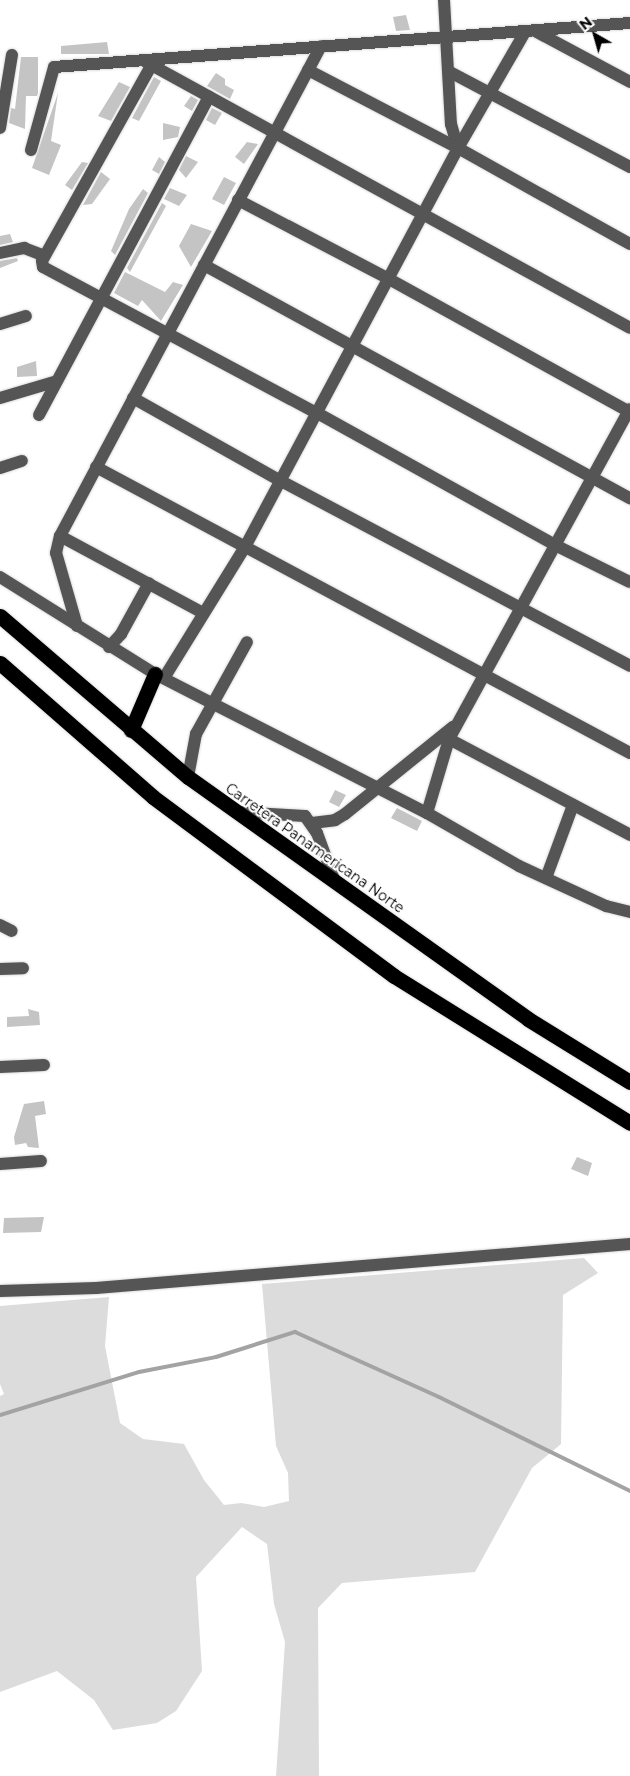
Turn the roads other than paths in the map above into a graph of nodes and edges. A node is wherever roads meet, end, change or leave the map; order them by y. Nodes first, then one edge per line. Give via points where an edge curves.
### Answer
1 (444, 0) edge
2 (630, 23) edge
3 (530, 32) junction
4 (447, 37) junction
5 (321, 46) junction
6 (12, 55) dead end
7 (148, 63) junction
8 (308, 70) junction
9 (448, 71) junction
10 (630, 82) edge
11 (490, 93) junction
12 (209, 98) junction
13 (0, 128) edge
14 (275, 133) junction
15 (458, 148) junction
16 (31, 150) dead end
17 (630, 167) edge
18 (238, 200) junction
19 (425, 213) junction
20 (630, 244) edge
21 (0, 253) edge
22 (45, 256) junction
23 (204, 265) junction
24 (389, 279) junction
25 (101, 298) junction
26 (26, 316) dead end
27 (0, 324) edge
28 (630, 328) edge
29 (167, 334) junction
30 (354, 345) junction
31 (57, 381) junction
32 (0, 398) edge
33 (133, 398) junction
34 (630, 411) edge
35 (317, 413) junction
36 (39, 415) dead end
37 (22, 461) dead end
38 (96, 467) junction
39 (0, 468) edge
40 (593, 478) junction
41 (281, 481) junction
42 (630, 498) edge
43 (60, 536) junction
44 (557, 546) junction
45 (245, 547) junction
46 (0, 577) edge
47 (630, 582) edge
48 (149, 583) junction
49 (523, 608) junction
50 (203, 613) junction
51 (0, 616) edge
52 (77, 626) junction
53 (247, 642) dead end
54 (109, 647) junction
55 (0, 663) edge
56 (630, 666) edge
57 (487, 675) junction
58 (160, 676) junction
59 (211, 703) junction
60 (459, 723) junction
61 (131, 730) junction
62 (449, 739) junction
63 (630, 753) edge
64 (188, 777) junction
65 (376, 787) junction
66 (573, 805) junction
67 (237, 812) junction
68 (427, 813) junction
69 (312, 823) junction
70 (630, 835) edge
71 (546, 878) junction
72 (335, 882) junction
73 (630, 912) edge
74 (0, 925) edge
75 (12, 931) dead end
76 (23, 968) dead end
77 (0, 969) edge
78 (44, 1064) dead end
79 (0, 1067) edge
80 (630, 1082) edge
81 (630, 1123) edge
82 (41, 1161) dead end
83 (0, 1164) edge
84 (630, 1244) edge
85 (0, 1291) edge

1 - 4 street
2 - 3 street
3 - 4 street
3 - 10 street
3 - 11 street
4 - 5 street
4 - 9 street
5 - 7 street
5 - 8 street
6 - 13 street
7 - 12 street
7 - 16 street via 54,67
7 - 22 street
8 - 14 street
8 - 15 street
9 - 11 street
9 - 15 street via 451,124
11 - 15 street
11 - 17 street
12 - 14 street
12 - 25 street
14 - 18 street
14 - 19 street
15 - 19 street
15 - 20 street
18 - 23 street
18 - 24 street
19 - 24 street
19 - 28 street
21 - 22 street via 24,248
22 - 25 street via 42,261 46,270
23 - 29 street
23 - 30 street
24 - 30 street
24 - 34 street
25 - 29 street
25 - 31 street
26 - 27 street
29 - 33 street
29 - 35 street
30 - 35 street
30 - 40 street
31 - 32 street
31 - 36 street
33 - 38 street
33 - 41 street
34 - 40 street
35 - 41 street
35 - 44 street
37 - 39 street
38 - 43 street
38 - 45 street
40 - 42 street
40 - 44 street
41 - 45 street
41 - 49 street
43 - 48 street
43 - 52 street via 56,553
44 - 47 street
44 - 49 street
45 - 50 street
45 - 57 street
46 - 52 street
48 - 50 street
48 - 54 street via 121,634
49 - 56 street
49 - 57 street
50 - 58 street
51 - 61 highway, Carretera Panamericana Norte
52 - 54 street
53 - 59 street
54 - 58 street
55 - 81 highway via 153,797 394,976
57 - 60 street
57 - 63 street
58 - 59 street
58 - 61 highway
59 - 64 street via 196,734
59 - 65 street
60 - 62 street
60 - 65 street
61 - 64 highway, Carretera Panamericana Norte
62 - 66 street
62 - 68 street
64 - 67 highway, Carretera Panamericana Norte
65 - 68 street
65 - 69 street via 335,820
66 - 70 street
66 - 71 street
67 - 69 street via 294,813
67 - 72 highway, Carretera Panamericana Norte
68 - 71 street
69 - 72 street
71 - 73 street via 606,906
72 - 80 highway, Carretera Panamericana Norte via 528,1019
74 - 75 street
76 - 77 street
78 - 79 street
82 - 83 street
84 - 85 street via 96,1288

